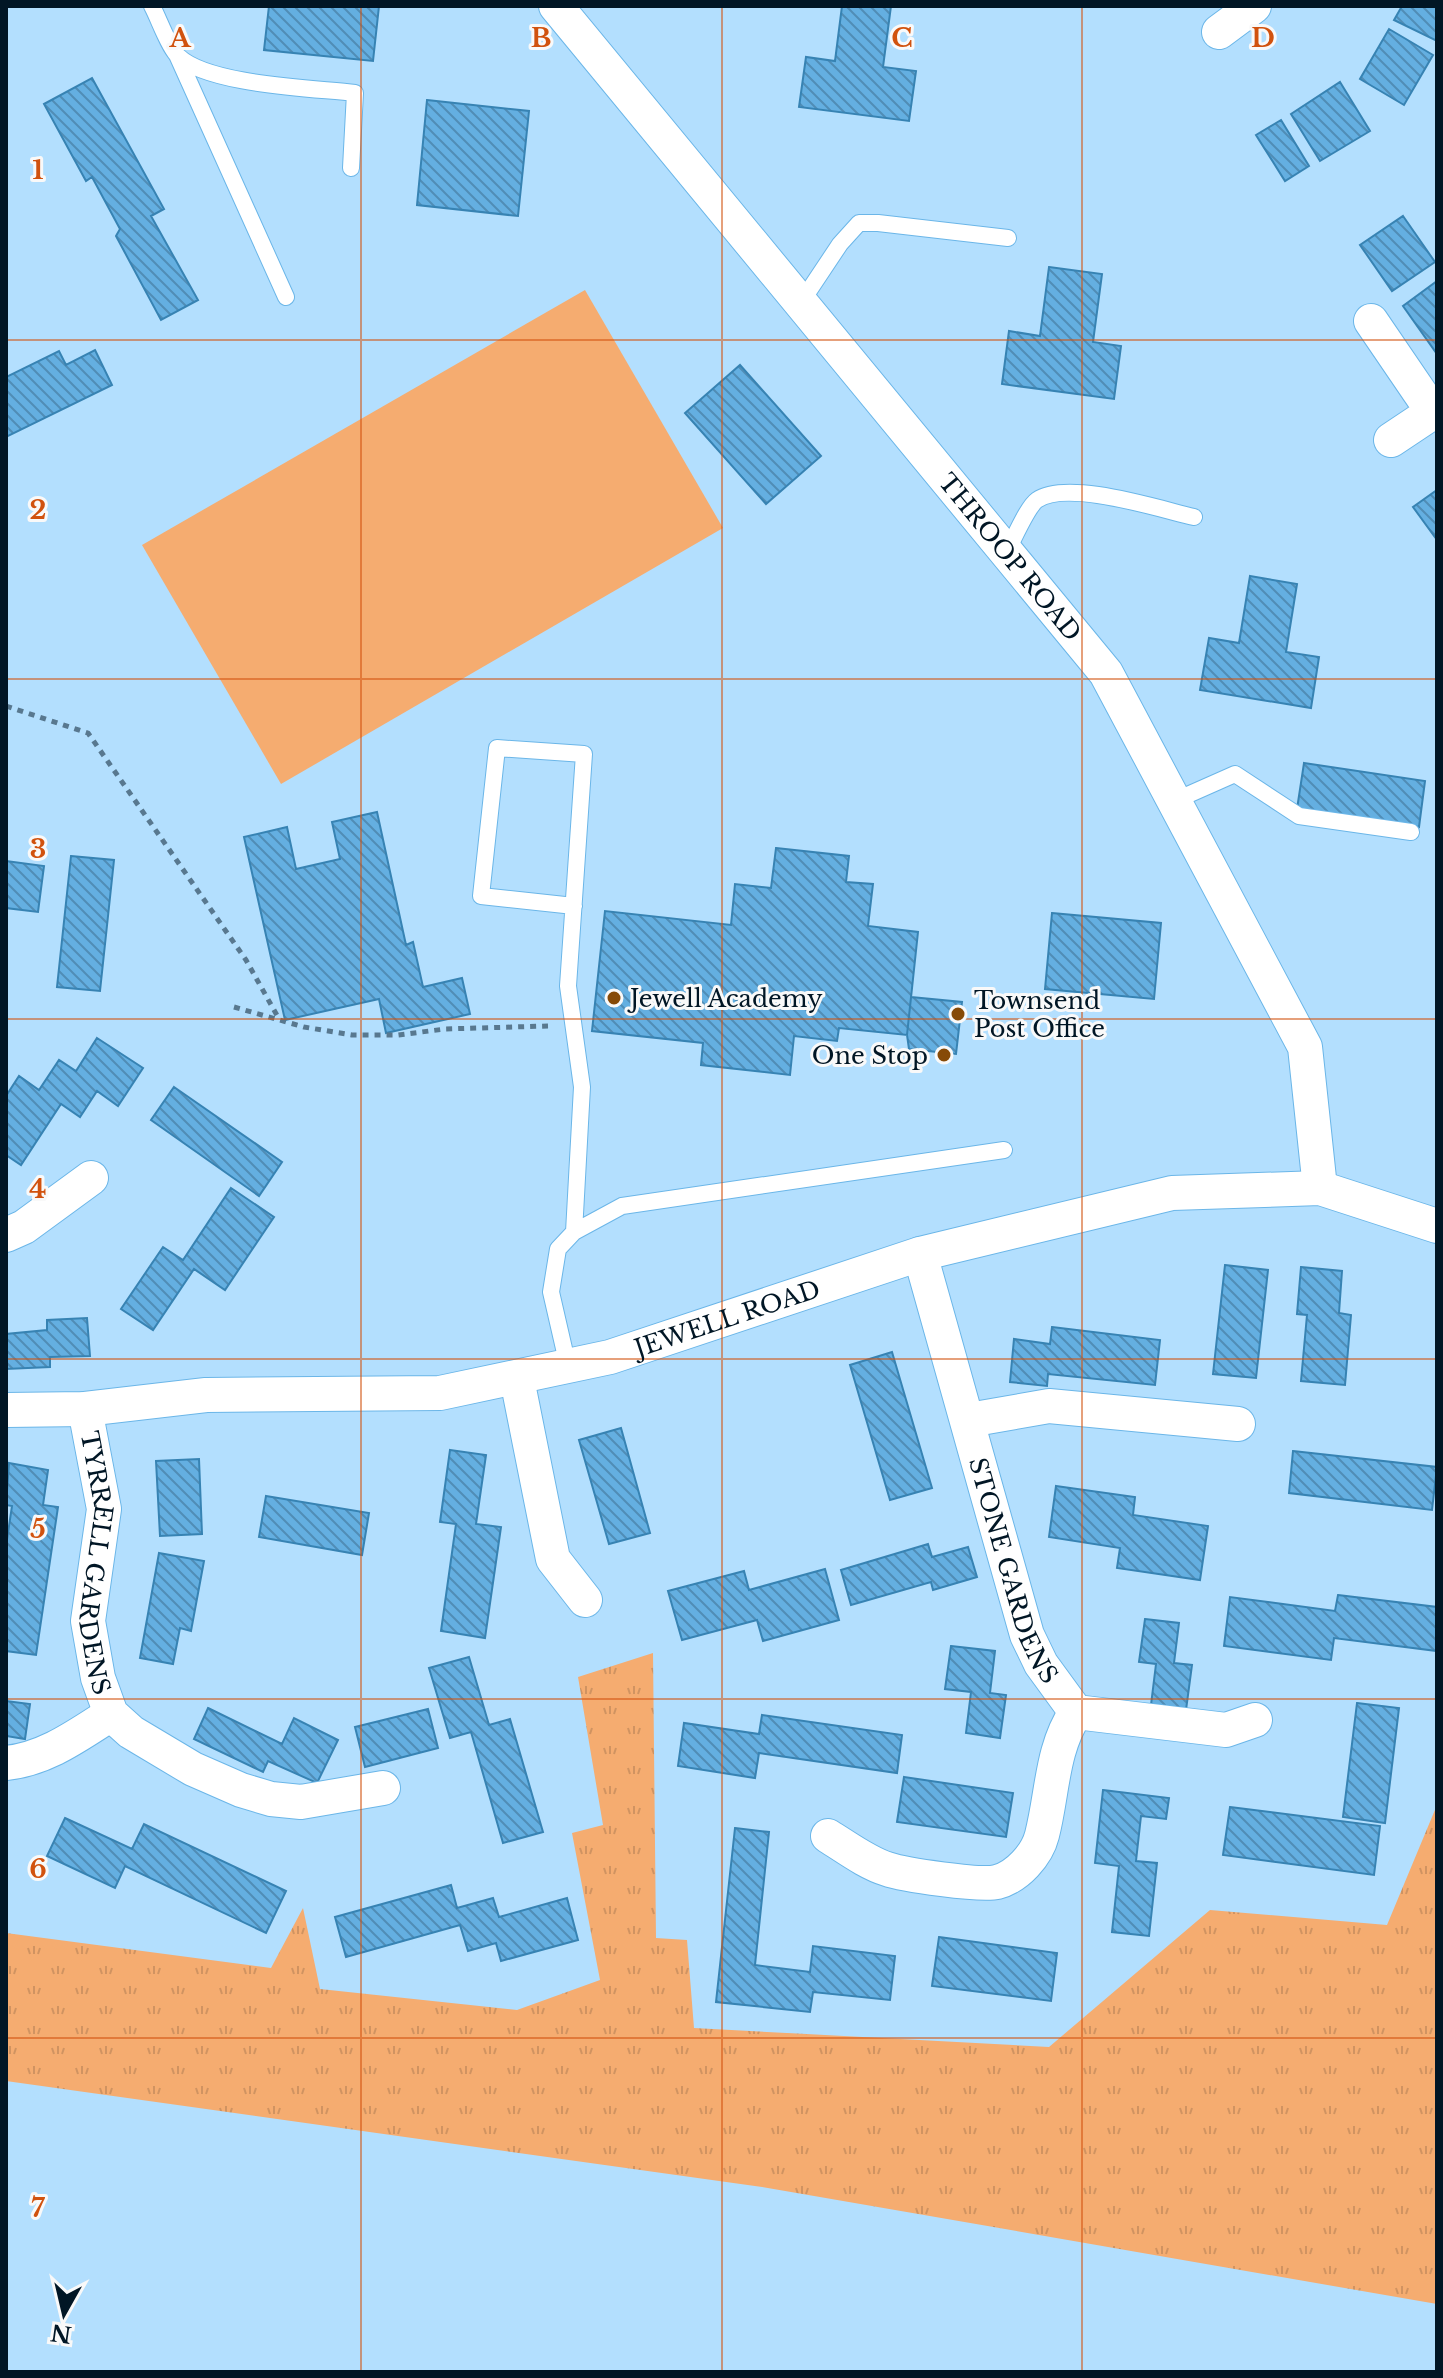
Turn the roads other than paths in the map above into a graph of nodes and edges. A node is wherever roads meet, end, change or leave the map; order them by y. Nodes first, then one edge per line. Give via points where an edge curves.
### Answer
1 (152, 6) edge
2 (556, 6) edge
3 (1254, 6) edge
4 (1219, 32) dead end
5 (177, 55) junction
6 (351, 168) dead end
7 (1008, 238) dead end
8 (286, 297) dead end
9 (800, 304) junction
10 (1371, 321) dead end
11 (1435, 411) edge
12 (1391, 440) dead end
13 (1194, 517) dead end
14 (1006, 553) junction
15 (1174, 801) junction
16 (1411, 832) dead end
17 (574, 906) junction
18 (1004, 1150) dead end
19 (91, 1178) dead end
20 (1320, 1188) junction
21 (1437, 1226) edge
22 (574, 1232) junction
23 (6, 1235) edge
24 (920, 1254) junction
25 (568, 1366) junction
26 (517, 1379) junction
27 (85, 1409) junction
28 (6, 1410) edge
29 (969, 1420) junction
30 (1238, 1424) dead end
31 (585, 1600) dead end
32 (1076, 1712) junction
33 (111, 1714) junction
34 (1255, 1720) dead end
35 (6, 1763) edge
36 (383, 1788) dead end
37 (828, 1836) dead end

1 - 5 lane
2 - 9 street, THROOP ROAD
3 - 4 street
5 - 6 lane via 202,70 236,79 355,93
5 - 8 lane
7 - 9 lane via 859,223
9 - 14 street, THROOP ROAD
10 - 11 street
11 - 12 street
13 - 14 lane via 1090,493 1051,494 1035,501
14 - 15 street, THROOP ROAD via 1106,673
15 - 16 lane via 1235,774 1299,816
15 - 20 street, THROOP ROAD via 1305,1047
17 - 17 lane via 584,754 497,748 481,896
17 - 22 lane via 568,986 582,1087
18 - 22 lane via 622,1206
19 - 23 street
20 - 21 street, JEWELL ROAD
20 - 24 street, JEWELL ROAD via 1172,1193
22 - 25 lane via 558,1249 551,1292
24 - 25 street, JEWELL ROAD via 610,1357
24 - 29 street, STONE GARDENS
25 - 26 street, JEWELL ROAD
26 - 27 street, JEWELL ROAD via 440,1393 206,1395
26 - 31 street via 553,1559
27 - 28 street, JEWELL ROAD
27 - 33 street, TYRRELL GARDENS via 104,1509 88,1621
29 - 30 street, STONE GARDENS via 1049,1406
29 - 32 street, STONE GARDENS via 1027,1635
32 - 34 street via 1226,1730
32 - 37 street via 1063,1731 1039,1844 1024,1864 996,1882 886,1869
33 - 35 street, TYRRELL GARDENS via 51,1750
33 - 36 street, TYRRELL GARDENS via 193,1769 271,1799 301,1802

